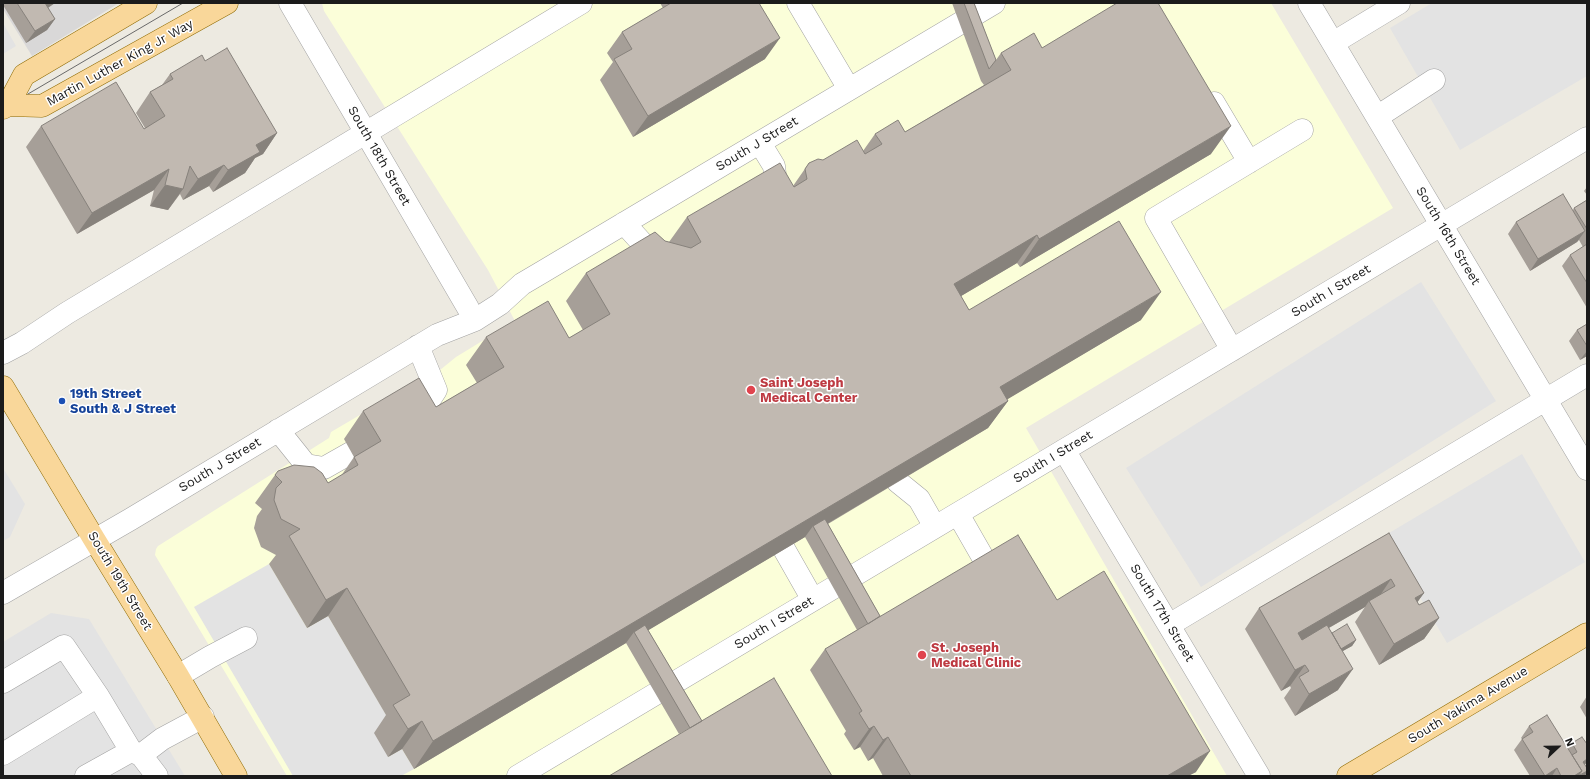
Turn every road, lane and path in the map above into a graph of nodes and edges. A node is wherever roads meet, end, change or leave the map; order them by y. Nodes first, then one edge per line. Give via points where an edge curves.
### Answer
1 (146, 3) edge
2 (227, 3) edge
3 (290, 3) edge
4 (581, 3) edge
5 (798, 3) edge
6 (994, 3) edge
7 (1309, 3) edge
8 (1399, 3) edge
9 (1333, 42) junction
10 (1434, 80) dead end
11 (1203, 83) edge
12 (849, 89) junction
13 (4, 107) edge
14 (1377, 117) junction
15 (1302, 130) dead end
16 (366, 133) junction
17 (1587, 138) edge
18 (760, 142) junction
19 (1249, 162) junction
20 (768, 205) edge
21 (624, 223) junction
22 (1441, 225) junction
23 (675, 258) edge
24 (520, 286) junction
25 (468, 308) junction
26 (437, 335) junction
27 (418, 346) junction
28 (1232, 350) junction
29 (3, 353) edge
30 (1587, 375) edge
31 (3, 387) edge
32 (1546, 400) junction
33 (278, 430) junction
34 (1064, 450) junction
35 (1587, 469) edge
36 (898, 482) edge
37 (958, 514) junction
38 (935, 527) junction
39 (94, 539) junction
40 (784, 549) edge
41 (3, 593) edge
42 (814, 600) junction
43 (1008, 601) edge
44 (1169, 625) junction
45 (1587, 634) edge
46 (246, 638) dead end
47 (178, 676) junction
48 (3, 682) edge
49 (98, 696) junction
50 (203, 717) junction
51 (136, 753) junction
52 (3, 754) edge
53 (86, 776) edge
54 (157, 776) edge
55 (236, 776) edge
56 (518, 776) edge
57 (1259, 776) edge
58 (1348, 776) edge

1 - 13 main road, Martin Luther King Jr Way via 24,75
2 - 13 main road, Martin Luther King Jr Way via 42,106
3 - 16 street, South 18th Street
4 - 16 street
5 - 12 street
6 - 12 street, South J Street
7 - 9 street, South 16th Street
8 - 9 street
9 - 14 street, South 16th Street
10 - 14 street
11 - 19 street
12 - 18 street, South J Street
14 - 22 street, South 16th Street
15 - 19 street
16 - 25 street, South 18th Street
16 - 29 street
17 - 22 street, South I Street
18 - 20 street via 774,166 777,191
18 - 21 street, South J Street
19 - 28 street via 1156,218
21 - 23 street via 658,256
21 - 24 street, South J Street
22 - 28 street, South I Street
22 - 32 street, South 16th Street
24 - 25 street via 492,295
24 - 26 street via 500,304 475,320
25 - 26 street
26 - 27 street, South J Street
27 - 33 street, South J Street
27 - 33 street via 436,390 421,413 324,468 306,465
28 - 34 street, South I Street
30 - 32 street
31 - 39 main road, South 19th Street
32 - 35 street, South 16th Street
32 - 44 street
33 - 39 street, South J Street
34 - 37 street, South I Street
34 - 44 street, South 17th Street
36 - 38 street via 919,499
37 - 38 street, South I Street
37 - 43 street
38 - 42 street, South I Street
39 - 41 street, South J Street
39 - 47 main road, South 19th Street
40 - 42 street
42 - 56 street, South I Street
44 - 57 street, South 17th Street
45 - 58 main road, South Yakima Avenue
46 - 47 street
47 - 50 main road, South 19th Street
48 - 49 street via 64,646
49 - 51 street
49 - 52 street
50 - 51 street
50 - 55 main road, South 19th Street
51 - 53 street
51 - 54 street

